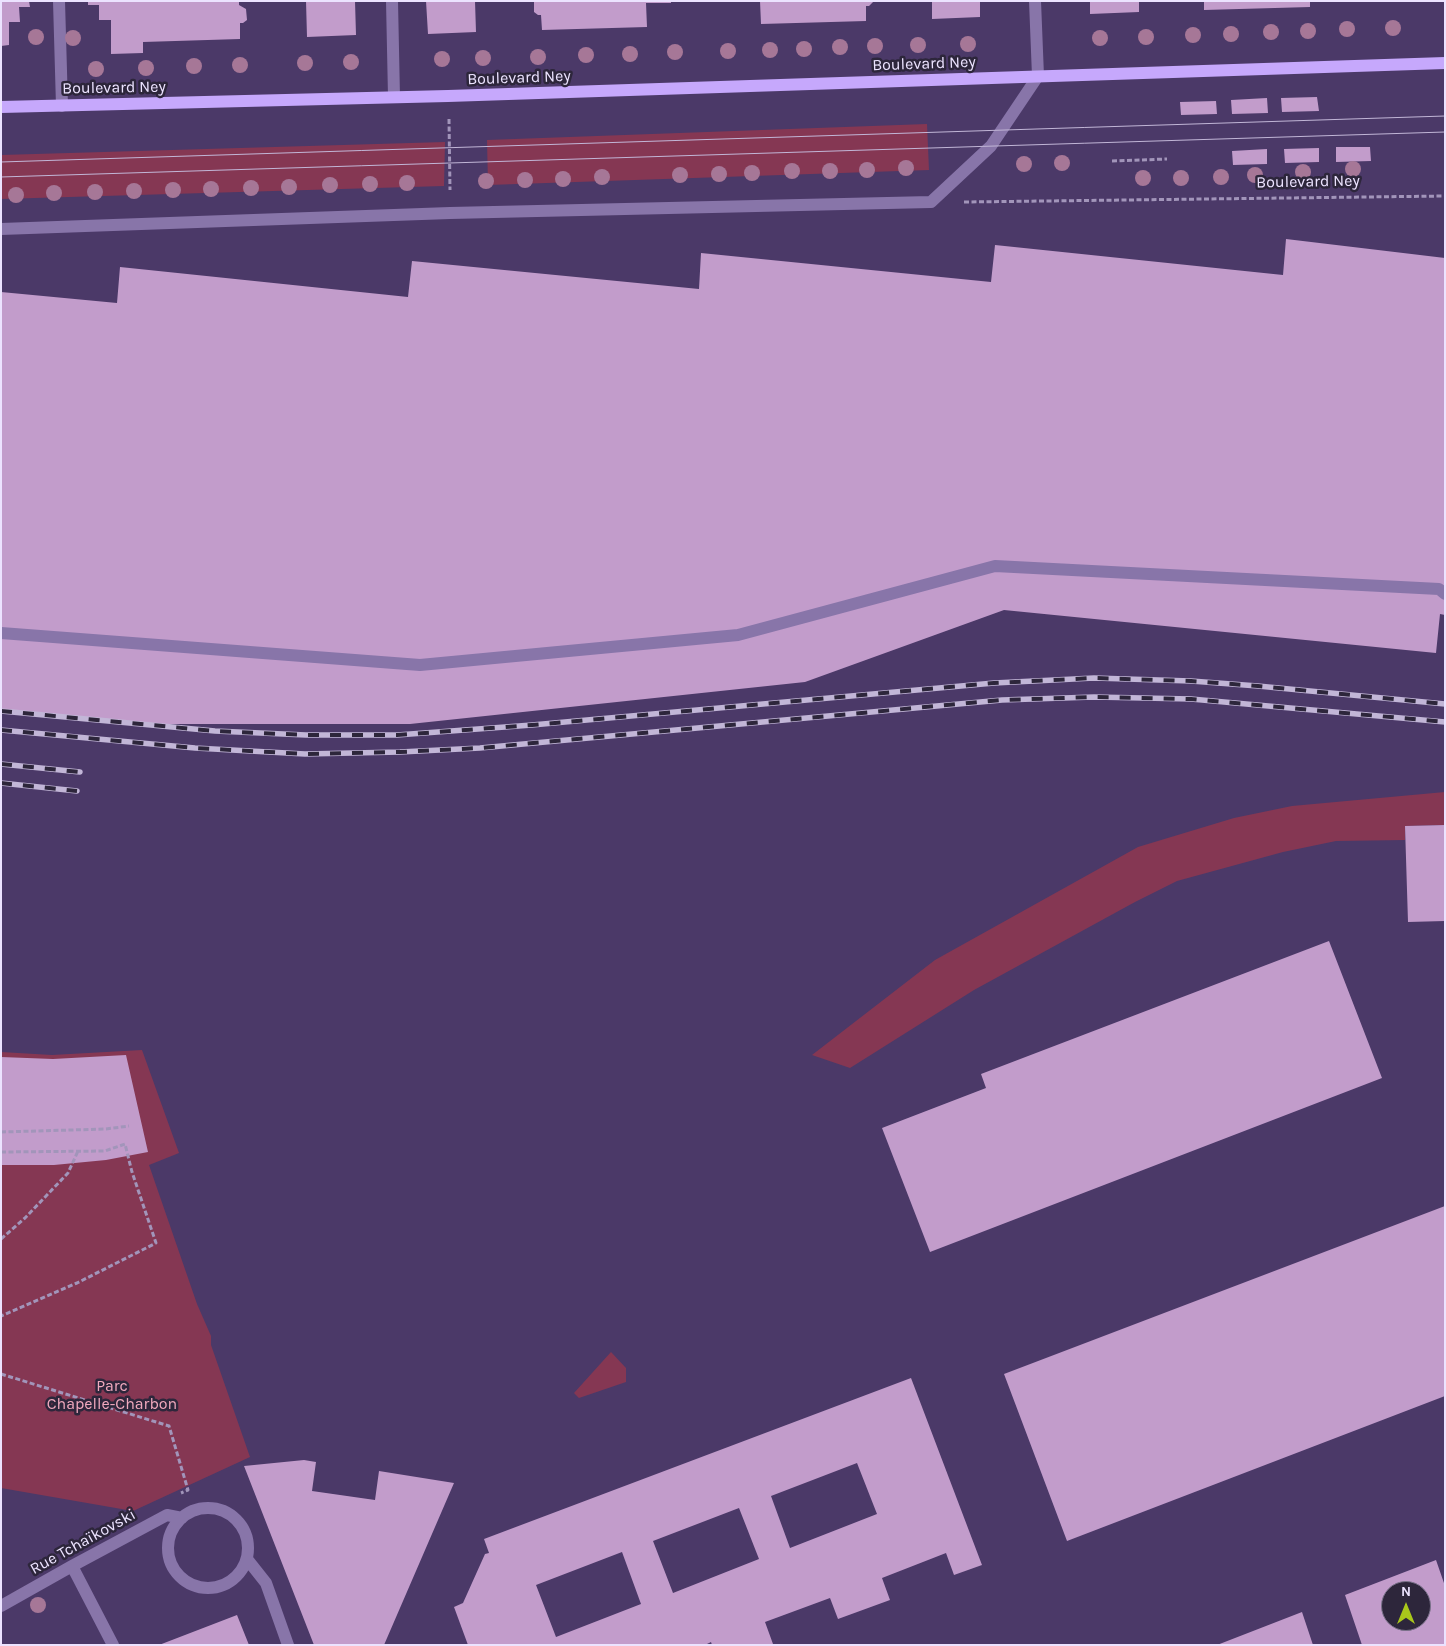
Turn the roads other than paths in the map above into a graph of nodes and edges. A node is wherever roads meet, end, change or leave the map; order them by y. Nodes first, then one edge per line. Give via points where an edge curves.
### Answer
1 (59, 1) edge
2 (392, 1) edge
3 (1035, 1) edge
4 (1445, 64) edge
5 (1038, 76) junction
6 (394, 97) junction
7 (62, 106) junction
8 (1, 107) edge
9 (1, 230) edge
10 (1442, 591) edge
11 (1, 633) edge
12 (182, 1518) junction
13 (247, 1559) junction
14 (72, 1566) junction
15 (1, 1606) edge
16 (113, 1645) edge
17 (288, 1645) edge

1 - 7 street
2 - 6 street
3 - 5 street
4 - 5 main road, Boulevard Ney
5 - 6 main road, Boulevard Ney
5 - 9 street via 991,146 931,202 450,213
6 - 7 main road, Boulevard Ney
7 - 8 main road, Boulevard Ney
10 - 11 street via 995,566 738,634 420,664
12 - 13 street via 204,1508 228,1513 245,1532
12 - 13 street via 170,1536 169,1557 174,1569 194,1586 220,1586 232,1580 242,1571
12 - 14 street, Rue Tchaïkovski via 167,1515
13 - 17 street via 266,1583
14 - 15 street, Rue Tchaïkovski
14 - 16 street

